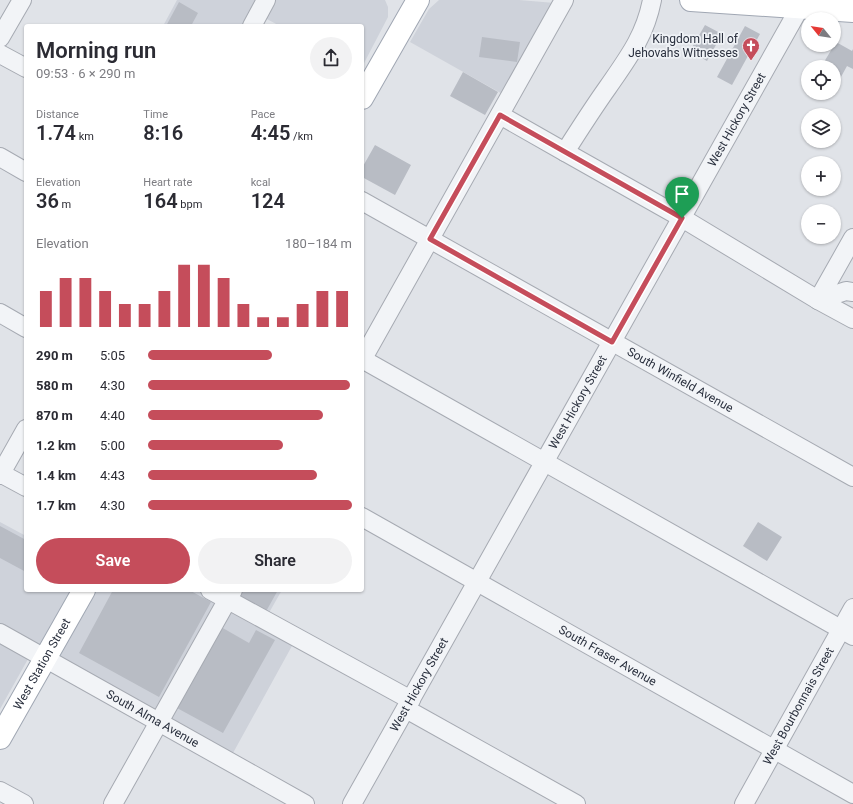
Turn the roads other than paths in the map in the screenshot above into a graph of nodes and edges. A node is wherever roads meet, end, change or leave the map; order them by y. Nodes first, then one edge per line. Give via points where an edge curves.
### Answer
1 (22, 0) edge
2 (266, 0) edge
3 (418, 0) edge
4 (564, 0) edge
5 (652, 0) edge
6 (691, 0) edge
7 (802, 3) edge
8 (853, 11) edge
9 (253, 24) edge
10 (0, 38) edge
11 (0, 54) edge
12 (24, 67) edge
13 (364, 94) edge
14 (500, 115) junction
15 (565, 152) junction
16 (0, 157) edge
17 (24, 171) edge
18 (364, 201) edge
19 (682, 218) junction
20 (853, 238) edge
21 (430, 239) junction
22 (853, 292) edge
23 (818, 300) junction
24 (0, 313) edge
25 (853, 319) edge
26 (24, 327) edge
27 (612, 342) junction
28 (364, 356) edge
29 (364, 361) edge
30 (24, 432) edge
31 (544, 462) junction
32 (0, 474) edge
33 (853, 477) edge
34 (24, 486) edge
35 (364, 518) edge
36 (477, 582) junction
37 (83, 592) edge
38 (218, 592) edge
39 (230, 595) edge
40 (853, 608) edge
41 (0, 633) edge
42 (847, 633) edge
43 (46, 658) junction
44 (408, 705) junction
45 (159, 722) junction
46 (0, 738) edge
47 (773, 749) junction
48 (0, 791) edge
49 (853, 794) edge
50 (24, 804) edge
51 (113, 804) edge
52 (305, 804) edge
53 (352, 804) edge
54 (576, 804) edge
55 (744, 804) edge

1 - 10 street
2 - 9 street
3 - 13 main road
4 - 14 street
5 - 15 street via 649,17 628,59
6 - 7 main road
7 - 8 main road
7 - 19 street, West Hickory Street
11 - 12 street
14 - 15 street
14 - 21 street
15 - 19 street
16 - 17 street
18 - 21 street, South Winfield Avenue
19 - 23 street
19 - 27 street, West Hickory Street
20 - 23 street
21 - 27 street, South Winfield Avenue
21 - 28 street
22 - 23 street via 846,291
23 - 25 street
24 - 26 street
27 - 31 street, West Hickory Street
27 - 33 street, South Winfield Avenue
29 - 31 street
30 - 32 street
31 - 36 street, West Hickory Street
31 - 42 street
32 - 34 street
35 - 36 street, South Fraser Avenue
36 - 44 street, West Hickory Street
36 - 47 street, South Fraser Avenue
37 - 43 main road, West Station Street
38 - 39 street
39 - 44 street
39 - 45 street
40 - 42 street, West Bourbonnais Street
41 - 43 street, South Alma Avenue
42 - 47 street, West Bourbonnais Street
43 - 45 street, South Alma Avenue
43 - 46 main road, West Station Street
44 - 53 street, West Hickory Street
44 - 54 street
45 - 51 street
45 - 52 street, South Alma Avenue
47 - 49 street, South Fraser Avenue
47 - 55 street, West Bourbonnais Street
48 - 50 street

